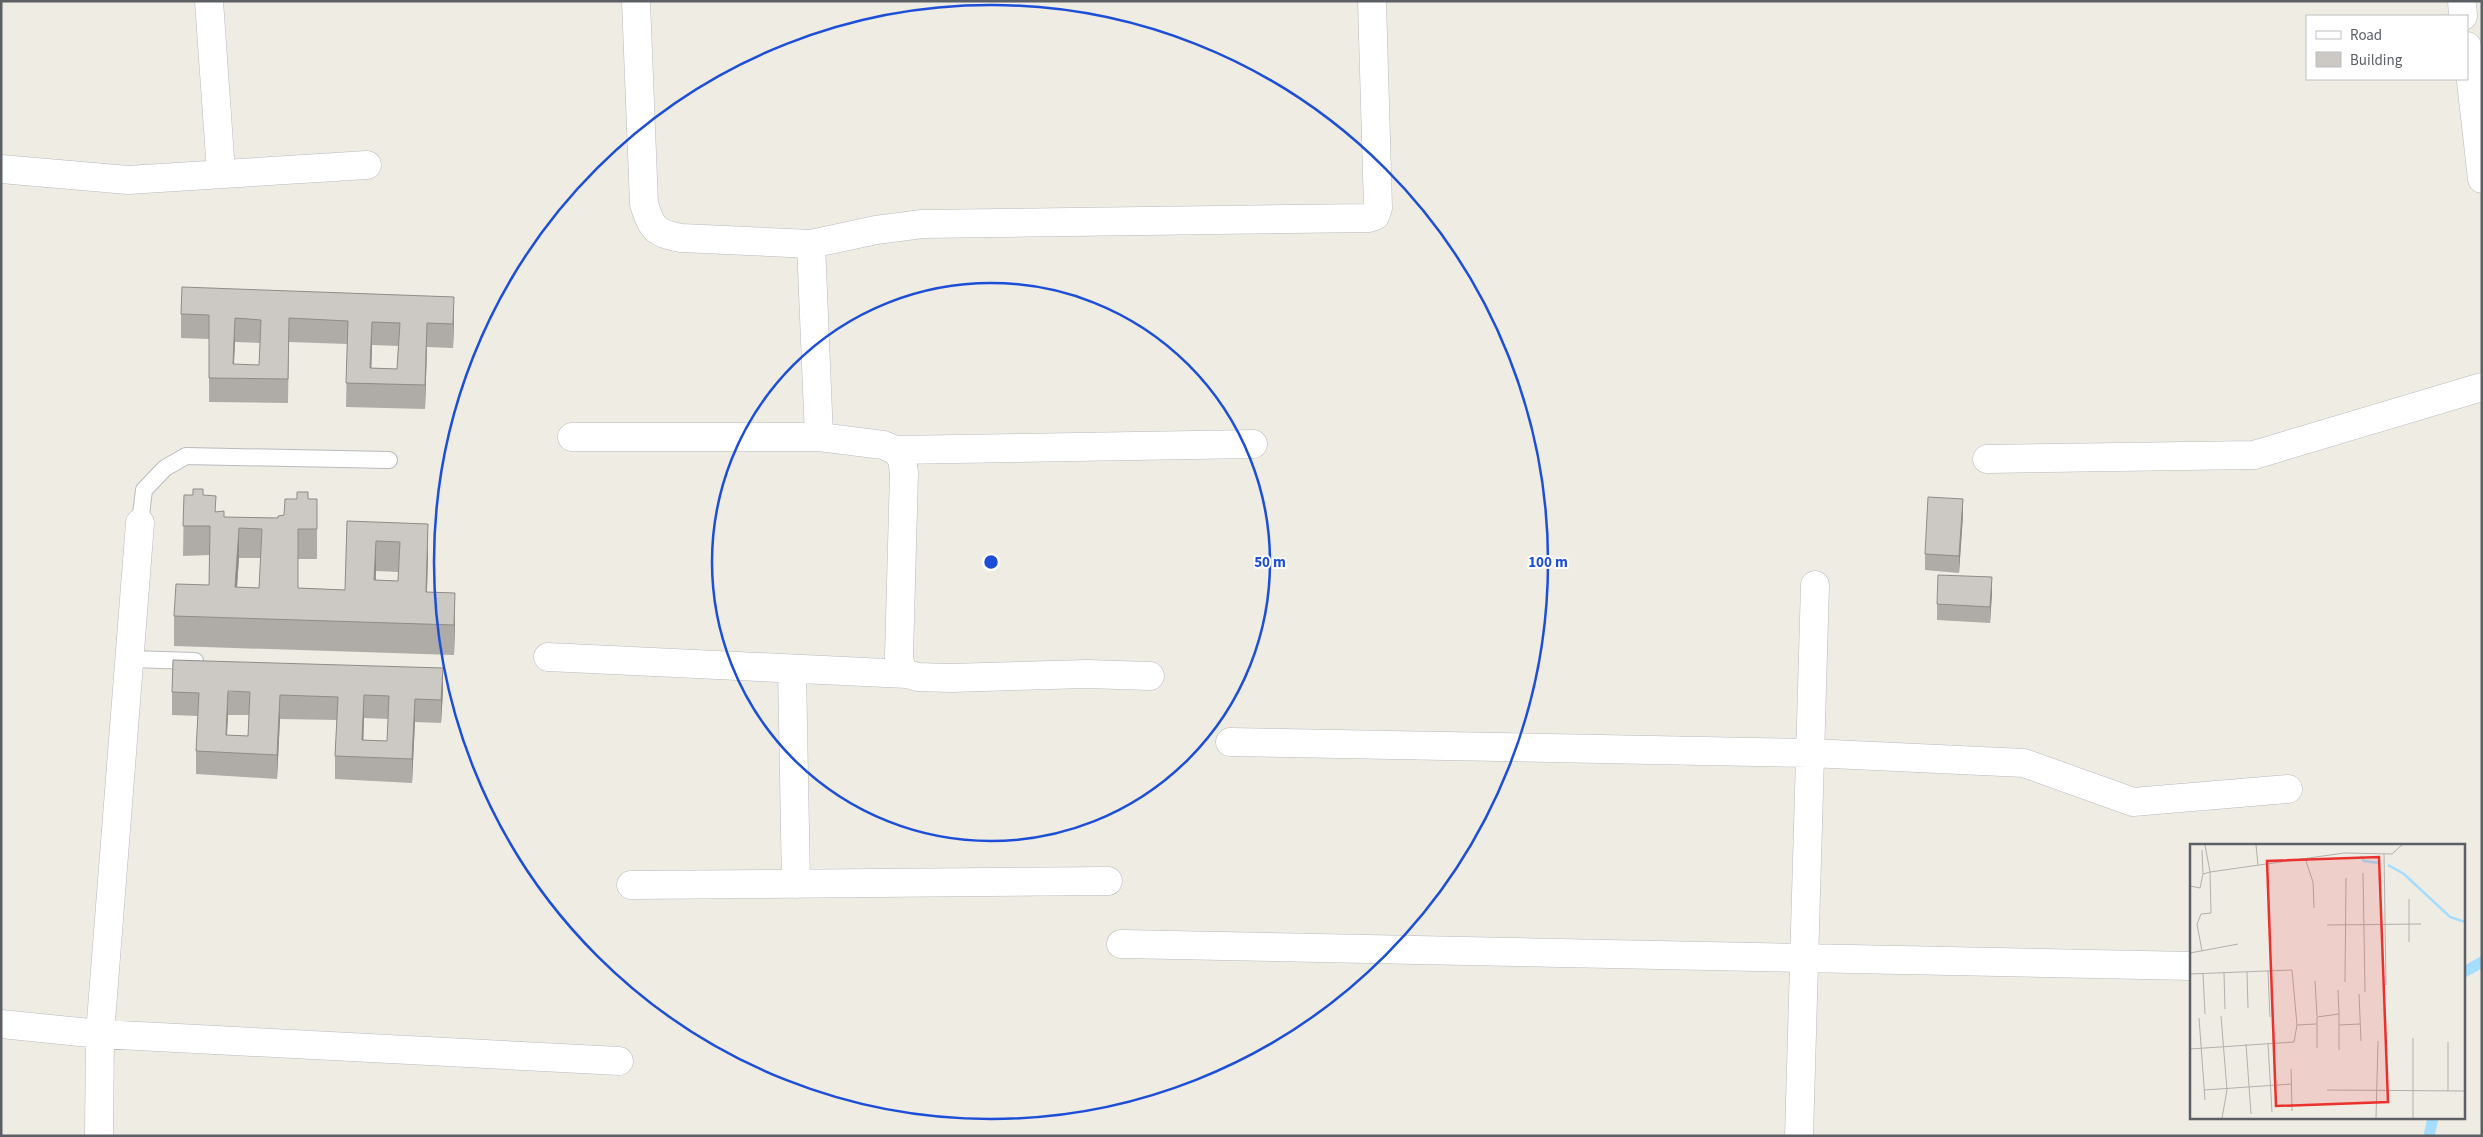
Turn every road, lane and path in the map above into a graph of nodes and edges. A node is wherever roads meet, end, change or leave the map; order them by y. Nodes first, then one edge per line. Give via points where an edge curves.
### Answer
1 (209, 1) edge
2 (636, 1) edge
3 (1372, 1) edge
4 (2462, 1) edge
5 (2463, 15) edge
6 (2468, 55) edge
7 (367, 165) dead end
8 (1, 169) edge
9 (220, 172) junction
10 (2482, 179) edge
11 (811, 244) junction
12 (2482, 387) edge
13 (572, 437) dead end
14 (819, 437) junction
15 (1253, 444) dead end
16 (895, 450) junction
17 (1988, 459) dead end
18 (389, 460) dead end
19 (140, 523) joint
20 (1815, 585) dead end
21 (548, 657) dead end
22 (130, 659) junction
23 (208, 662) edge
24 (792, 669) junction
25 (907, 674) junction
26 (1150, 676) dead end
27 (1230, 742) dead end
28 (1810, 753) junction
29 (2288, 789) dead end
30 (1108, 880) dead end
31 (796, 884) junction
32 (631, 885) dead end
33 (1121, 944) dead end
34 (1804, 959) junction
35 (2190, 966) edge
36 (1, 1024) edge
37 (100, 1034) junction
38 (619, 1061) dead end
39 (99, 1136) edge
40 (1799, 1136) edge

1 - 9 street
2 - 11 street via 644,204 651,225 662,234 681,238
3 - 11 street via 1378,208 1375,216 922,224
4 - 5 street
6 - 10 street
7 - 9 street
8 - 9 street via 128,180
11 - 14 street
12 - 17 street via 2254,455
13 - 14 street
14 - 16 street via 883,445
15 - 16 street
16 - 25 street via 902,459 904,473 899,656 901,668
18 - 19 lane via 186,456 164,468 144,490
19 - 22 street
20 - 28 street
21 - 24 street
22 - 23 lane
22 - 37 street
24 - 25 street
24 - 31 street
25 - 26 street via 950,678 1086,674
27 - 28 street
28 - 29 street via 2024,763 2134,802
28 - 34 street
30 - 31 street
31 - 32 street
33 - 34 street
34 - 35 street
34 - 40 street
36 - 37 street
37 - 38 street
37 - 39 street

